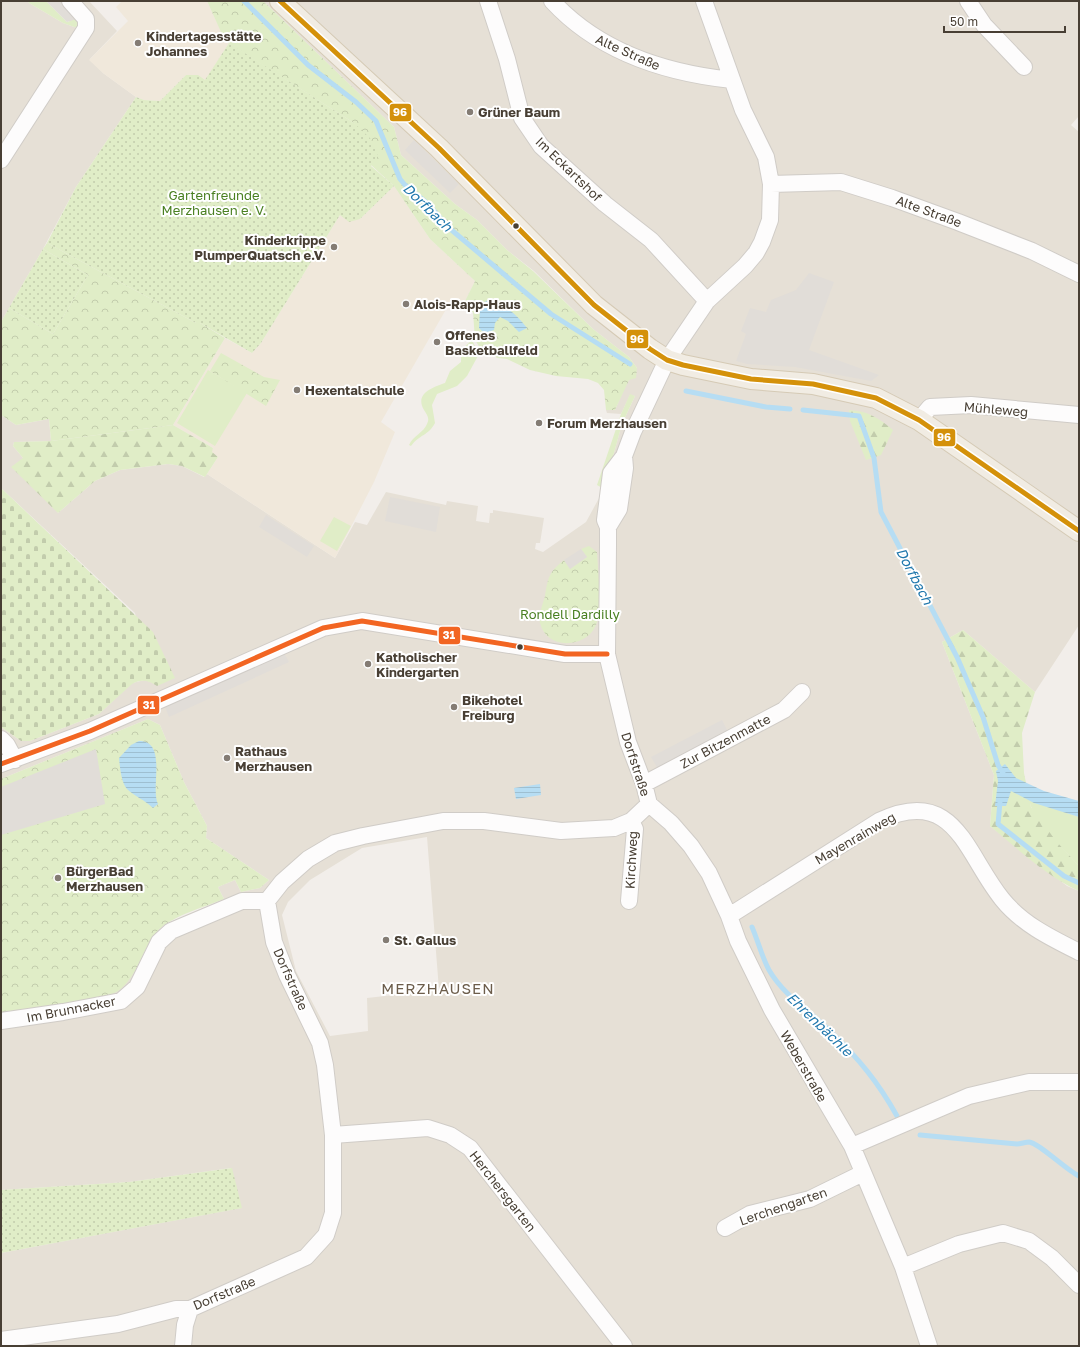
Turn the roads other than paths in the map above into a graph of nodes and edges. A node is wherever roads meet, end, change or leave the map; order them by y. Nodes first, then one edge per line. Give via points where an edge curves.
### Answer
1 (70, 1) edge
2 (280, 1) edge
3 (488, 1) edge
4 (552, 1) edge
5 (704, 1) edge
6 (968, 1) edge
7 (1024, 67) dead end
8 (732, 80) junction
9 (1, 160) edge
10 (771, 184) junction
11 (1079, 274) edge
12 (707, 301) junction
13 (667, 360) junction
14 (1079, 415) edge
15 (919, 420) junction
16 (1079, 531) edge
17 (607, 654) junction
18 (802, 692) dead end
19 (1, 739) edge
20 (8, 762) edge
21 (644, 784) junction
22 (649, 804) junction
23 (631, 821) junction
24 (267, 901) junction
25 (629, 901) dead end
26 (729, 916) junction
27 (1079, 952) edge
28 (1, 1021) edge
29 (1079, 1082) edge
30 (333, 1135) junction
31 (852, 1146) junction
32 (863, 1174) junction
33 (725, 1228) dead end
34 (903, 1267) junction
35 (1079, 1285) edge
36 (190, 1309) junction
37 (1, 1340) edge
38 (183, 1346) edge
39 (624, 1346) edge
40 (929, 1346) edge

1 - 9 street via 86,19 86,28
2 - 13 main road via 439,148 594,305
3 - 12 street, Im Eckartshof via 507,59 522,118 541,146 605,204 651,240
4 - 8 street, Alte Straße via 589,35 645,62 692,74
5 - 8 street
6 - 7 street via 984,25
8 - 10 street, Dorfstraße via 743,110 766,157
10 - 11 street, Alte Straße via 840,182 958,222 1032,251
10 - 12 street, Dorfstraße via 771,213 762,242 745,266
12 - 13 street, Dorfstraße
13 - 15 main road via 751,379 813,384 855,392 876,398
13 - 17 street, Dorfstraße via 632,432 624,456 611,473 605,520 608,527
14 - 15 street, Mühleweg via 971,405 930,407
15 - 16 main road
17 - 20 street via 565,654 362,621 323,628 90,731
17 - 21 street, Dorfstraße via 628,742
18 - 21 street, Zur Bitzenmatte via 784,710
19 - 20 street via 7,745
21 - 22 street, Dorfstraße
22 - 23 street, Dorfstraße
22 - 26 street, Weberstraße via 671,823 691,846 709,873
23 - 24 street, Dorfstraße via 614,828 561,831 484,821 443,821 363,836 335,843 308,859 282,882
23 - 25 street, Kirchweg via 636,829
24 - 28 street, Im Brunnacker via 242,901 171,931 159,942 137,987 121,1001
24 - 30 street, Dorfstraße via 274,942 320,1043
26 - 27 street, Mayenrainweg via 879,821 906,811 924,810 943,818 963,836 1002,899 1016,913 1040,933
26 - 31 street, Weberstraße via 738,941 772,1010
29 - 31 street via 1029,1082 969,1096
30 - 36 street, Dorfstraße via 333,1213 326,1235 306,1257
30 - 39 street, Herchersgarten via 428,1128 450,1135 470,1148
31 - 32 street, Weberstraße
32 - 33 street, Lerchengarten via 810,1199 750,1214
32 - 34 street, Weberstraße
34 - 35 street via 959,1244 1003,1233 1029,1241 1052,1258
34 - 40 street, Weberstraße
36 - 37 street, Dorfstraße via 176,1309 118,1324
36 - 38 street

